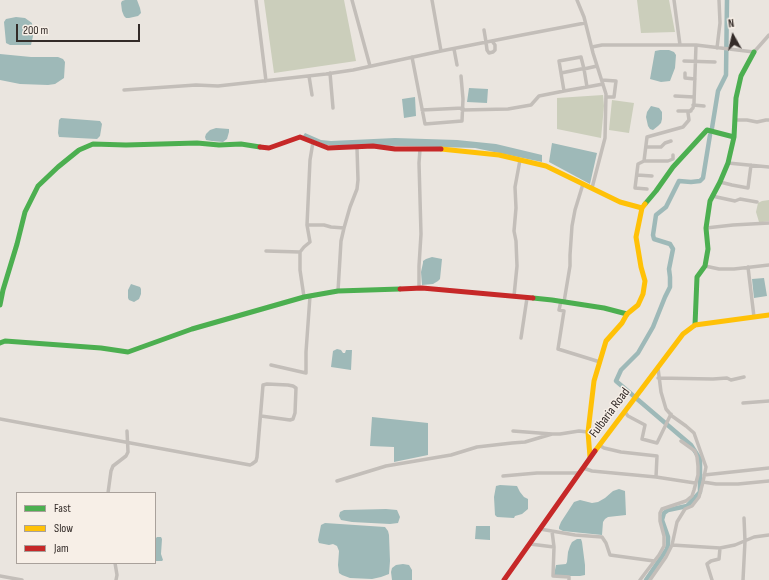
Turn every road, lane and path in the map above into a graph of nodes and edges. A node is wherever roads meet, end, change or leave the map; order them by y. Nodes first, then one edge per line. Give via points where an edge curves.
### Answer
1 (256, 0) edge
2 (352, 0) edge
3 (432, 0) edge
4 (576, 0) edge
5 (674, 0) edge
6 (719, 0) edge
7 (585, 23) junction
8 (484, 30) dead end
9 (769, 35) edge
10 (492, 41) junction
11 (486, 42) junction
12 (680, 45) junction
13 (696, 45) junction
14 (592, 47) junction
15 (717, 48) junction
16 (454, 49) junction
17 (441, 51) junction
18 (754, 52) junction
19 (412, 58) junction
20 (684, 61) dead end
21 (696, 61) junction
22 (715, 62) dead end
23 (457, 65) dead end
24 (370, 66) junction
25 (598, 66) junction
26 (584, 69) junction
27 (330, 73) junction
28 (561, 73) junction
29 (685, 73) dead end
30 (309, 76) junction
31 (461, 76) dead end
32 (695, 79) junction
33 (266, 81) junction
34 (602, 82) junction
35 (588, 87) junction
36 (124, 90) dead end
37 (564, 91) junction
38 (312, 95) dead end
39 (675, 96) dead end
40 (606, 97) junction
41 (694, 97) junction
42 (693, 105) junction
43 (704, 106) dead end
44 (333, 108) dead end
45 (462, 109) junction
46 (422, 110) junction
47 (678, 111) dead end
48 (691, 111) junction
49 (735, 120) junction
50 (769, 120) edge
51 (734, 137) junction
52 (671, 141) dead end
53 (313, 142) junction
54 (646, 146) junction
55 (357, 148) junction
56 (420, 149) junction
57 (673, 155) dead end
58 (520, 160) junction
59 (644, 161) junction
60 (728, 163) junction
61 (751, 165) junction
62 (769, 168) edge
63 (636, 175) junction
64 (652, 176) dead end
65 (720, 182) junction
66 (583, 184) junction
67 (592, 188) junction
68 (647, 189) dead end
69 (712, 196) junction
70 (757, 202) dead end
71 (642, 208) junction
72 (769, 223) edge
73 (307, 225) junction
74 (344, 228) junction
75 (706, 228) junction
76 (266, 251) dead end
77 (300, 252) junction
78 (769, 265) edge
79 (705, 266) junction
80 (748, 267) junction
81 (419, 288) junction
82 (338, 291) junction
83 (307, 296) junction
84 (514, 296) junction
85 (527, 298) junction
86 (562, 301) junction
87 (0, 305) edge
88 (627, 314) junction
89 (769, 315) edge
90 (754, 317) junction
91 (694, 325) junction
92 (521, 338) dead end
93 (0, 343) edge
94 (600, 362) junction
95 (271, 365) dead end
96 (658, 368) junction
97 (744, 377) dead end
98 (658, 378) junction
99 (769, 401) edge
100 (743, 403) dead end
101 (625, 412) junction
102 (671, 414) junction
103 (261, 416) junction
104 (0, 419) edge
105 (127, 431) dead end
106 (514, 431) dead end
107 (588, 432) junction
108 (552, 434) junction
109 (681, 441) dead end
110 (128, 443) junction
111 (600, 445) junction
112 (590, 457) junction
113 (583, 468) junction
114 (769, 468) edge
115 (579, 473) junction
116 (704, 474) junction
117 (503, 476) dead end
118 (656, 478) junction
119 (337, 481) dead end
120 (769, 481) edge
121 (703, 482) junction
122 (695, 483) junction
123 (108, 492) edge
124 (744, 518) dead end
125 (540, 530) junction
126 (552, 531) junction
127 (769, 535) edge
128 (745, 541) junction
129 (530, 544) junction
130 (672, 545) junction
131 (554, 547) junction
132 (720, 548) junction
133 (654, 561) junction
134 (115, 564) edge
135 (0, 576) edge
136 (22, 580) edge
137 (116, 580) edge
138 (504, 580) edge
139 (569, 580) edge
140 (640, 580) edge
141 (650, 580) edge
142 (712, 580) edge
143 (744, 580) edge

1 - 33 street
2 - 24 street
3 - 17 street
4 - 7 street
5 - 12 street
6 - 15 street
7 - 10 street
7 - 14 street
8 - 11 street
9 - 18 street
10 - 11 street
10 - 11 street via 495,48 491,53 487,50
11 - 16 street
12 - 13 street
12 - 14 street
13 - 15 street
13 - 21 street
14 - 25 street
15 - 18 street
16 - 17 street
16 - 23 street
17 - 19 street
18 - 49 street via 741,76
19 - 24 street
19 - 46 street
20 - 21 street
21 - 22 street
21 - 32 street
24 - 27 street
25 - 26 street
25 - 34 street
26 - 28 street
26 - 28 street via 581,57 559,61
26 - 35 street
27 - 30 street
27 - 44 street
28 - 37 street
29 - 32 street via 685,78
30 - 33 street
30 - 38 street
31 - 45 street
32 - 41 street
33 - 36 street
34 - 35 street
34 - 40 street
34 - 40 street via 616,81 614,97
35 - 37 street
37 - 45 street via 539,96 530,105 508,109
39 - 41 street
40 - 67 street via 605,138
41 - 42 street
42 - 43 street
42 - 48 street
45 - 46 street
45 - 46 street via 462,121 425,124
47 - 48 street
48 - 54 street via 688,113 689,120 683,127 646,137
49 - 50 street
49 - 51 street
51 - 60 street
51 - 71 street via 707,130 673,167
52 - 54 street via 661,147
53 - 55 street via 328,148
53 - 73 street
53 - 87 street via 300,137 268,148 241,144 93,144 79,150 38,186 25,212
54 - 59 street
55 - 56 street via 373,146
55 - 74 street via 357,189
56 - 58 street via 499,155
56 - 81 street
57 - 59 street via 673,159 668,161
58 - 66 street via 546,166
58 - 84 street via 515,187 514,231 517,266
59 - 63 street via 638,164
60 - 61 street
60 - 65 street
61 - 62 street
61 - 65 street via 748,188
63 - 64 street
63 - 68 street via 635,188
65 - 69 street
66 - 67 street
66 - 86 street via 572,226 570,266
67 - 71 street via 620,202
69 - 70 street
69 - 75 street
71 - 88 street via 636,237 645,281 638,305
72 - 75 street
73 - 74 street
73 - 77 street via 310,242
74 - 82 street
75 - 79 street via 708,249
76 - 77 street
77 - 83 street via 300,270
78 - 80 street
79 - 80 street via 719,269
79 - 91 street via 697,277
80 - 90 street
81 - 82 street
81 - 84 street
82 - 83 street
83 - 93 street via 128,352 5,341
83 - 95 street via 306,373
84 - 85 street
85 - 86 street
85 - 92 street
86 - 88 street
86 - 94 street via 559,310 564,311 558,349
88 - 94 street via 606,341
89 - 90 street
90 - 91 street
91 - 96 street, Fulbaria Road via 683,334
94 - 107 street via 594,381
96 - 98 street
96 - 101 street, Fulbaria Road
97 - 98 street via 731,380
98 - 102 street via 664,404
99 - 100 street
101 - 102 street via 645,424 642,439 657,443
101 - 111 street, Fulbaria Road
102 - 116 street via 694,433 706,467
103 - 103 street via 293,419 296,388 288,385 263,385
103 - 110 street via 257,457 250,465
104 - 110 street
105 - 110 street
106 - 108 street
107 - 108 street
107 - 112 street
108 - 119 street via 525,442 477,447 451,455 386,466
109 - 122 street via 694,451 697,457 698,475
110 - 123 street via 126,456 113,466
111 - 112 street, Fulbaria Road
111 - 118 street via 621,452 657,456
112 - 113 street, Fulbaria Road
113 - 115 street, Fulbaria Road
113 - 118 street
114 - 116 street
115 - 117 street via 537,472
115 - 125 street, Fulbaria Road
116 - 121 street
118 - 122 street
120 - 121 street via 738,484
121 - 130 street via 699,497 692,506 685,509 677,522
122 - 133 street via 692,496 686,501 662,509 660,521 664,546
124 - 128 street
125 - 126 street
125 - 129 street, Fulbaria Road
126 - 131 street
126 - 133 street via 602,537 610,555
127 - 128 street
128 - 132 street
128 - 143 street
129 - 131 street
129 - 138 street, Fulbaria Road
130 - 132 street
130 - 141 street
131 - 139 street via 553,576 569,577
132 - 142 street via 719,559 707,564
133 - 140 street
134 - 137 street
135 - 136 street

